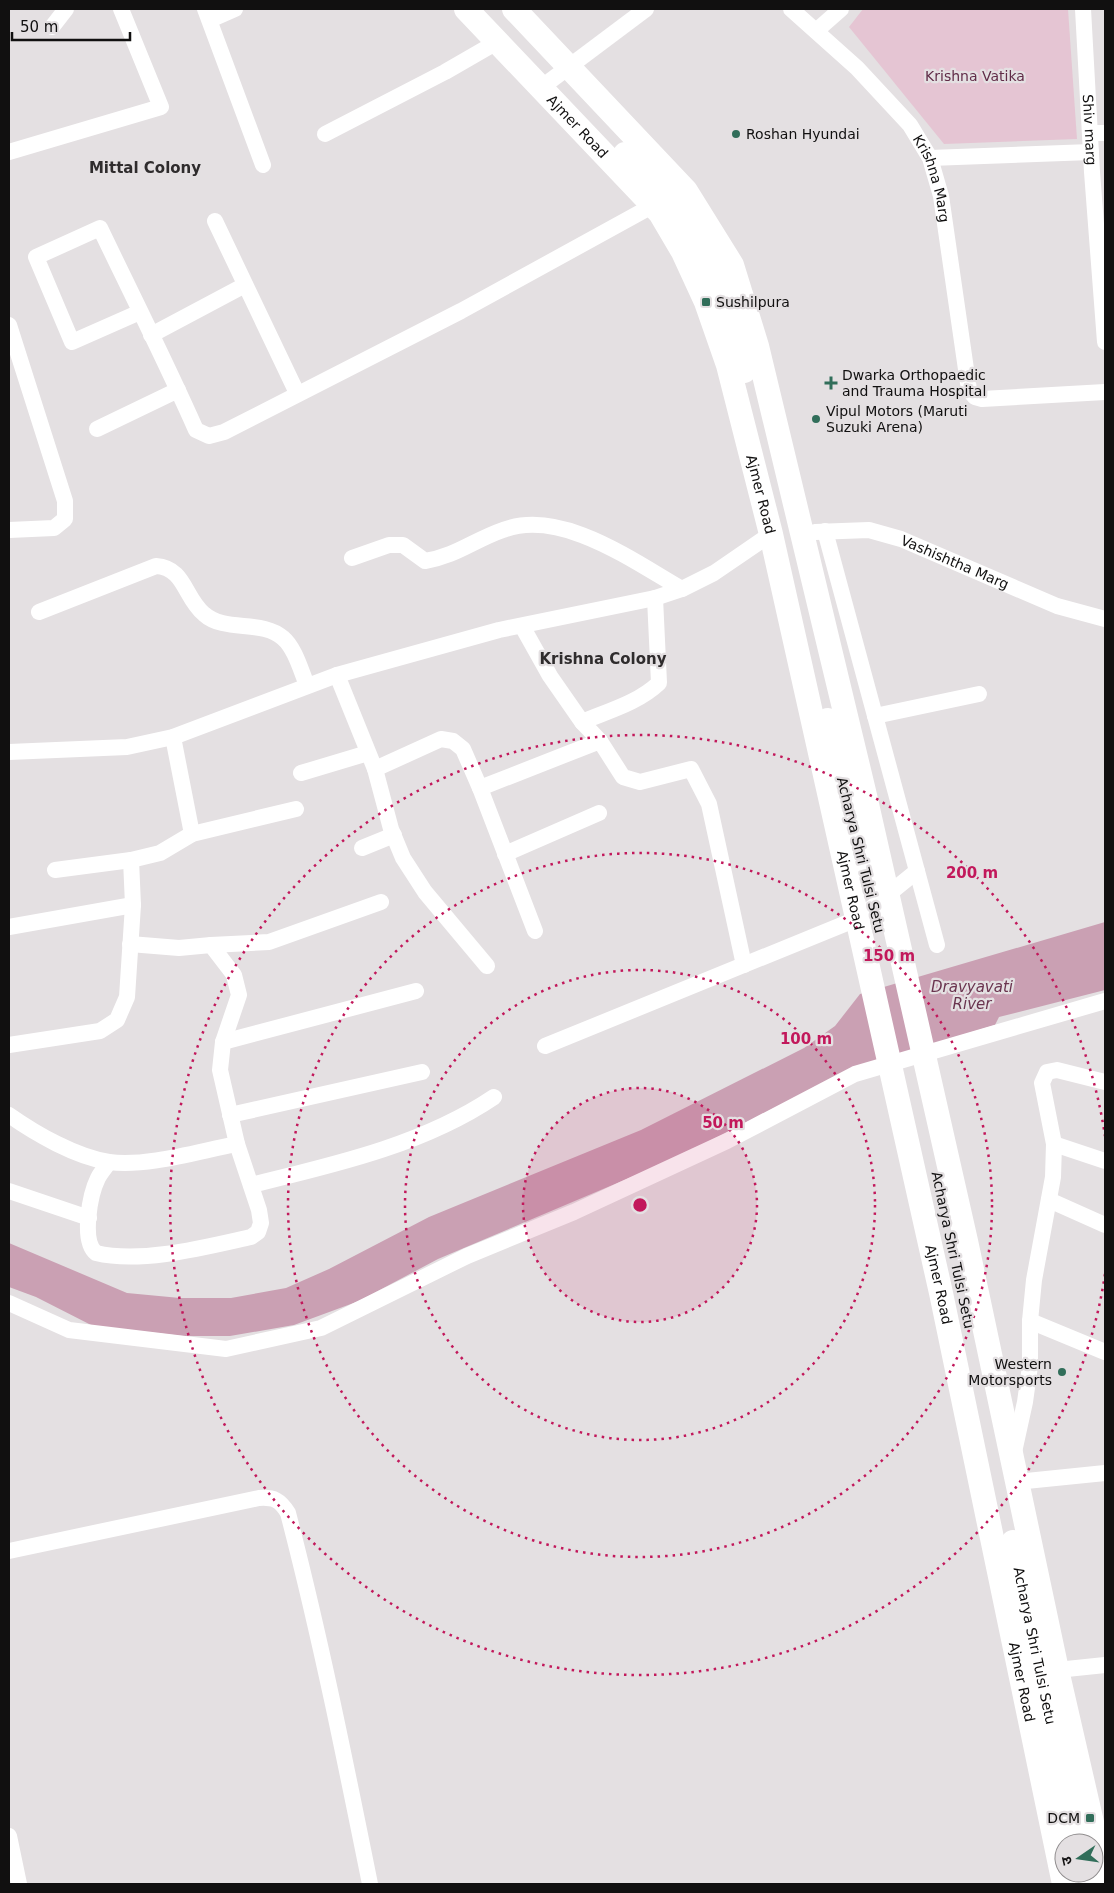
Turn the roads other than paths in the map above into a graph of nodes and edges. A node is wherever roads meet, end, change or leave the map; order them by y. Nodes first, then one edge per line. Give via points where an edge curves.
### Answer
1 (66, 9) edge
2 (121, 9) edge
3 (235, 9) edge
4 (466, 9) edge
5 (488, 9) edge
6 (514, 9) edge
7 (646, 9) edge
8 (791, 9) edge
9 (840, 9) edge
10 (1083, 9) edge
11 (207, 15) edge
12 (52, 27) dead end
13 (816, 32) junction
14 (497, 42) junction
15 (568, 66) junction
16 (542, 87) junction
17 (1097, 133) edge
18 (325, 134) dead end
19 (9, 152) edge
20 (1091, 152) junction
21 (930, 158) junction
22 (263, 165) dead end
23 (652, 206) junction
24 (215, 221) dead end
25 (1103, 274) edge
26 (246, 285) junction
27 (140, 312) junction
28 (9, 325) edge
29 (151, 335) junction
30 (1105, 342) edge
31 (178, 390) junction
32 (1105, 392) edge
33 (297, 394) junction
34 (97, 429) dead end
35 (9, 530) edge
36 (825, 530) junction
37 (771, 534) junction
38 (801, 534) junction
39 (352, 558) dead end
40 (682, 589) junction
41 (655, 598) junction
42 (39, 612) dead end
43 (1105, 620) edge
44 (522, 626) junction
45 (337, 675) junction
46 (307, 685) junction
47 (979, 694) dead end
48 (875, 716) junction
49 (582, 722) junction
50 (173, 737) junction
51 (600, 741) junction
52 (9, 752) edge
53 (368, 753) junction
54 (375, 769) junction
55 (301, 773) dead end
56 (480, 788) junction
57 (296, 809) dead end
58 (599, 813) dead end
59 (192, 834) junction
60 (394, 835) junction
61 (362, 848) dead end
62 (505, 854) junction
63 (131, 860) junction
64 (55, 870) dead end
65 (917, 871) junction
66 (380, 902) dead end
67 (133, 905) junction
68 (9, 927) edge
69 (535, 931) dead end
70 (130, 944) junction
71 (211, 945) junction
72 (937, 945) dead end
73 (744, 965) junction
74 (487, 966) dead end
75 (416, 991) dead end
76 (1105, 1002) edge
77 (223, 1042) junction
78 (9, 1045) edge
79 (545, 1046) dead end
80 (422, 1072) dead end
81 (1105, 1082) edge
82 (494, 1097) dead end
83 (9, 1115) edge
84 (230, 1116) junction
85 (237, 1144) junction
86 (1054, 1144) junction
87 (1105, 1161) edge
88 (109, 1162) junction
89 (251, 1185) junction
90 (9, 1191) edge
91 (1049, 1200) junction
92 (89, 1218) junction
93 (1105, 1225) edge
94 (9, 1302) edge
95 (1030, 1321) junction
96 (1105, 1352) edge
97 (1014, 1470) junction
98 (1105, 1473) edge
99 (9, 1551) edge
100 (1105, 1665) edge
101 (1057, 1670) junction
102 (1074, 1833) edge
103 (9, 1836) edge
104 (1105, 1879) edge
105 (19, 1884) edge
106 (370, 1884) edge
107 (1064, 1884) edge

1 - 12 street
2 - 19 street via 162,107
3 - 11 street
4 - 14 highway, Ajmer Road
5 - 102 highway, Acharya Shri Tulsi Setu via 675,204 702,241 726,296 811,655 858,836 936,1173 988,1406 1021,1586
6 - 15 highway, Ajmer Road
7 - 15 street
8 - 13 street, Krishna Marg
9 - 13 street
10 - 17 street, Shiv marg
11 - 22 street
13 - 21 street, Krishna Marg via 857,68 910,125
14 - 16 highway, Ajmer Road
14 - 18 street
15 - 16 street
15 - 38 highway, Ajmer Road via 686,191 732,265 757,346
16 - 23 highway, Ajmer Road
17 - 20 street, Shiv marg
20 - 21 street
20 - 25 street, Shiv marg
21 - 32 street, Krishna Marg via 941,196 969,390 975,398 982,399
23 - 33 street via 462,311
23 - 37 highway, Ajmer Road via 660,213 683,252 706,302 728,365
24 - 26 street
25 - 30 street, Shiv marg
26 - 29 street
26 - 33 street
27 - 27 street via 100,228 36,257 72,342
27 - 29 street
28 - 35 street via 65,501 65,519 54,528
29 - 31 street
31 - 33 street via 196,430 208,436 224,432
31 - 34 street
36 - 38 street, Vashishtha Marg
36 - 43 street, Vashishtha Marg via 869,530 901,540 1057,606
36 - 48 street
37 - 40 street via 714,573
37 - 107 highway, Ajmer Road via 968,1416
38 - 97 highway, Ajmer Road via 886,887
39 - 40 street via 389,545 403,545 425,560 444,558 503,529 530,523 563,528 604,545
40 - 41 street
41 - 44 street
41 - 49 street via 659,684 626,704
42 - 46 street via 156,566 168,567 178,576 192,603 216,623 267,630 283,637
44 - 45 street
44 - 49 street via 550,676
45 - 46 street
45 - 53 street
46 - 50 street
47 - 48 street
48 - 65 street
49 - 51 street
50 - 52 street via 127,747
50 - 59 street
51 - 56 street
51 - 73 street via 623,778 640,782 691,769 709,804
53 - 54 street
53 - 55 street
54 - 56 street via 441,739 453,741 463,749
54 - 60 street
56 - 62 street
57 - 59 street
58 - 62 street
59 - 63 street via 160,853
60 - 61 street
60 - 74 street via 403,858 425,892
62 - 69 street
63 - 64 street
63 - 67 street
65 - 72 street
65 - 73 street via 858,918
66 - 71 street via 269,942
67 - 68 street
67 - 70 street
70 - 71 street via 179,948
70 - 78 street via 127,997 117,1020 100,1031
71 - 77 street via 234,975 238,995
73 - 79 street
75 - 77 street
76 - 94 street via 855,1074 726,1141 574,1212 467,1256 321,1328 226,1349 69,1330
77 - 84 street via 220,1070
80 - 84 street
81 - 86 street via 1057,1070 1047,1072 1042,1083
82 - 89 street via 474,1111 375,1152
83 - 88 street via 31,1131 87,1156
84 - 85 street
85 - 88 street via 139,1162
85 - 89 street
86 - 87 street
86 - 91 street
88 - 92 street via 98,1178
89 - 92 street via 261,1223 258,1232 251,1237 185,1251 151,1255 96,1253 90,1248 88,1238
90 - 92 street
91 - 93 street
91 - 95 street
95 - 96 street
95 - 97 street via 1030,1366
97 - 98 street
97 - 101 highway, Ajmer Road
99 - 106 street via 259,1498 271,1497 280,1501 288,1513 314,1614
100 - 101 street
101 - 104 highway, Ajmer Road
103 - 105 street

